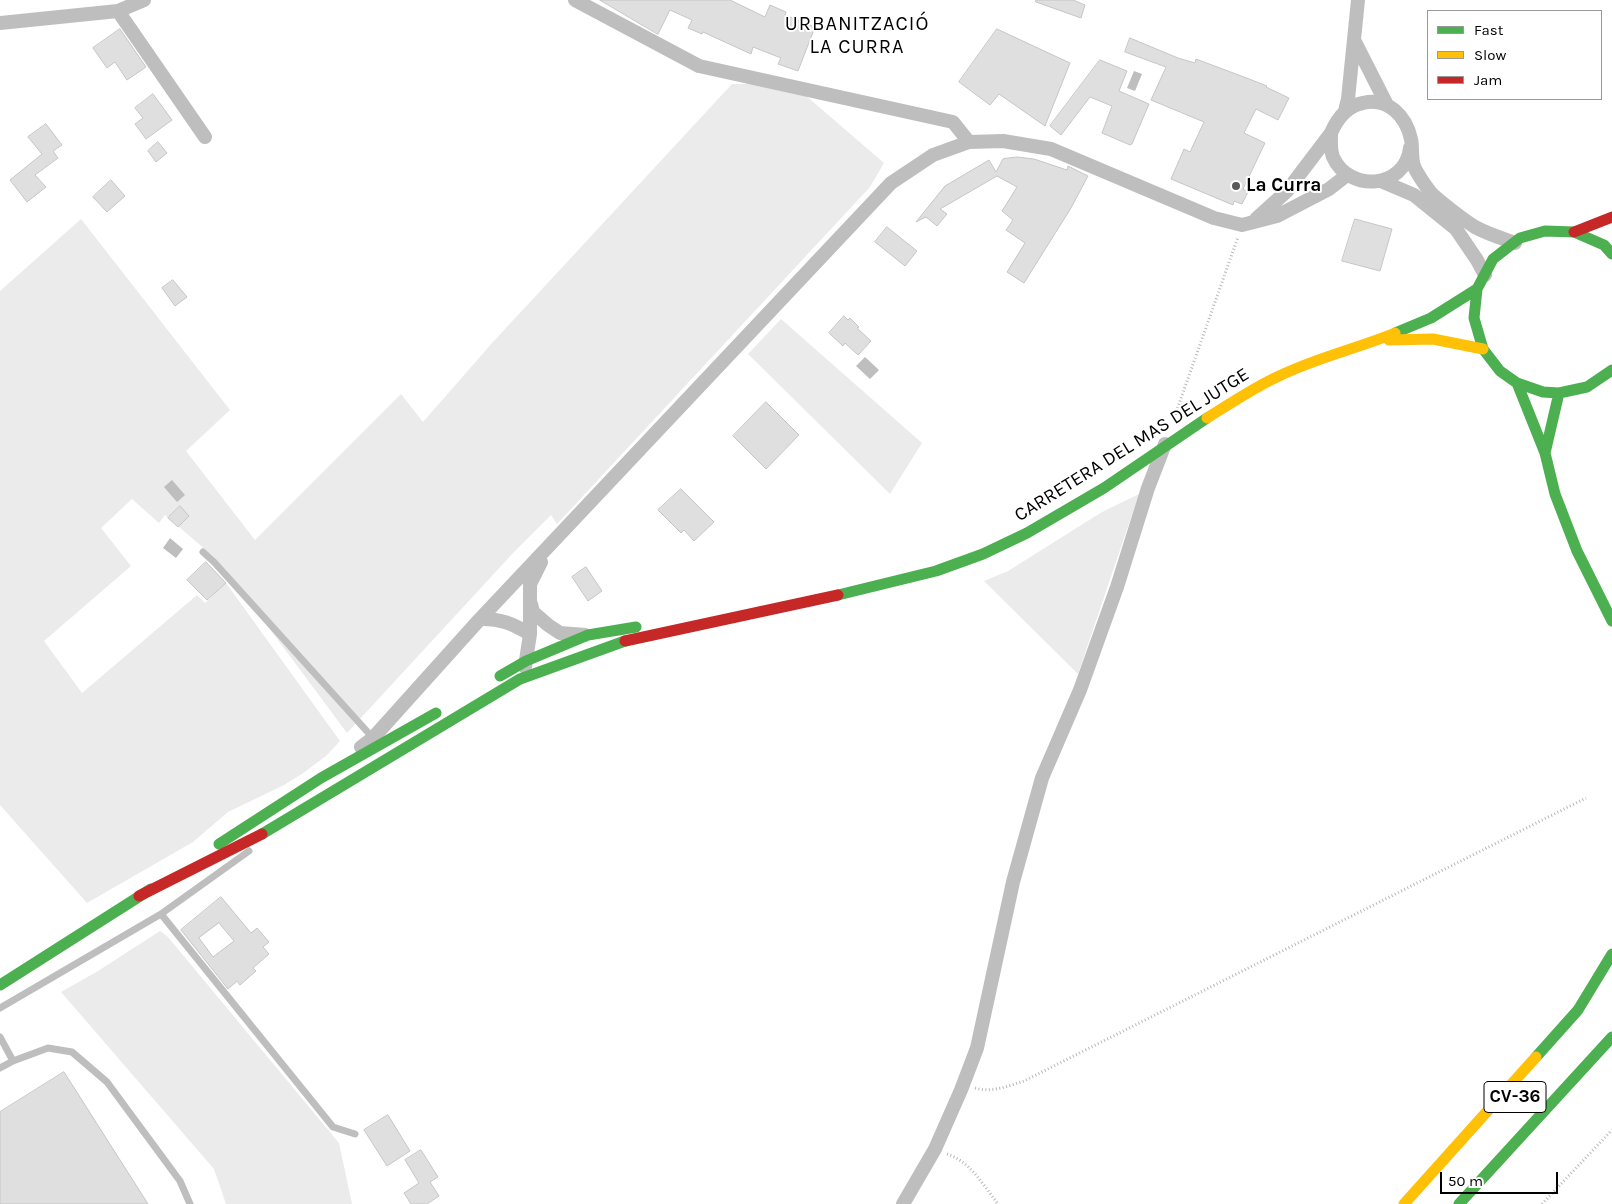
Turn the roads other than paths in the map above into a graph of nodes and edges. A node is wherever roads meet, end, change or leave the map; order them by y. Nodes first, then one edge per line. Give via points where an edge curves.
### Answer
1 (575, 0) edge
2 (1358, 0) edge
3 (135, 2) edge
4 (118, 11) junction
5 (0, 23) edge
6 (1355, 42) junction
7 (1387, 105) junction
8 (1345, 111) junction
9 (1332, 133) junction
10 (205, 137) dead end
11 (1411, 140) junction
12 (969, 142) junction
13 (1347, 175) junction
14 (1381, 181) junction
15 (1612, 216) edge
16 (1248, 223) junction
17 (1574, 232) junction
18 (1514, 243) junction
19 (1612, 254) edge
20 (1485, 275) junction
21 (1477, 289) junction
22 (1377, 340) junction
23 (1483, 349) junction
24 (1611, 372) edge
25 (1517, 383) junction
26 (1560, 393) junction
27 (1165, 444) junction
28 (1546, 452) junction
29 (554, 540) junction
30 (1577, 551) junction
31 (204, 552) dead end
32 (1612, 594) edge
33 (530, 599) junction
34 (818, 599) junction
35 (480, 618) junction
36 (1612, 621) edge
37 (530, 634) junction
38 (588, 635) junction
39 (526, 661) junction
40 (520, 678) junction
41 (493, 680) dead end
42 (444, 708) dead end
43 (373, 738) junction
44 (321, 778) junction
45 (330, 792) junction
46 (139, 896) junction
47 (161, 914) junction
48 (1612, 954) edge
49 (0, 985) edge
50 (0, 1008) edge
51 (0, 1037) edge
52 (1612, 1037) edge
53 (12, 1061) junction
54 (0, 1068) edge
55 (1525, 1086) dead end
56 (355, 1134) dead end
57 (190, 1204) edge
58 (903, 1204) edge
59 (1404, 1204) edge
60 (1418, 1204) edge
61 (1459, 1204) edge

1 - 12 street via 699,66 953,122
2 - 6 street
3 - 4 street
4 - 5 street
4 - 10 street
6 - 7 street
6 - 8 street
7 - 8 street via 1361,103
7 - 11 street via 1406,122
8 - 9 street
9 - 13 street via 1333,156
9 - 16 street via 1287,191
11 - 14 street via 1410,154 1403,167
11 - 18 street via 1414,166 1432,194 1475,227
12 - 16 street via 1003,141 1051,149 1214,218
12 - 29 street via 933,155 890,183
13 - 14 street via 1360,181
13 - 16 street via 1329,189 1277,216
14 - 20 street via 1414,195 1456,228
15 - 17 main road
17 - 18 main road via 1545,231
17 - 19 main road via 1604,245
18 - 20 main road via 1493,259
20 - 21 main road
21 - 22 main road, CARRETERA DEL MAS DEL JUTGE via 1431,318
21 - 23 main road via 1474,318
22 - 23 main road, CARRETERA DEL MAS DEL JUTGE via 1433,339
22 - 27 main road, CARRETERA DEL MAS DEL JUTGE via 1328,355 1276,377
23 - 25 main road via 1500,371
24 - 26 main road via 1587,387
25 - 26 main road via 1543,392
25 - 28 main road
26 - 28 main road
27 - 34 main road, CARRETERA DEL MAS DEL JUTGE via 1104,488 1027,533 982,554 936,571
27 - 58 street via 1080,690 1042,778 1014,882 976,1048 935,1149
28 - 30 main road via 1555,494
29 - 33 street via 534,574
29 - 35 street
30 - 32 main road
30 - 36 main road
31 - 43 lane
33 - 37 street
33 - 38 street via 533,612 560,633
34 - 38 main road via 699,615
34 - 40 main road via 621,642
35 - 37 street via 505,621
35 - 43 street
37 - 39 street
38 - 39 main road
39 - 40 street
39 - 41 main road
40 - 45 main road
42 - 44 main road
43 - 44 street
44 - 46 main road
45 - 46 main road via 250,841
45 - 47 lane
46 - 49 main road
47 - 50 lane
47 - 56 lane via 333,1127
48 - 59 main road via 1578,1010
51 - 53 lane
52 - 61 main road, CV-36
53 - 54 lane
53 - 57 lane via 48,1048 72,1052 107,1082 180,1181
55 - 60 main road, CV-36

